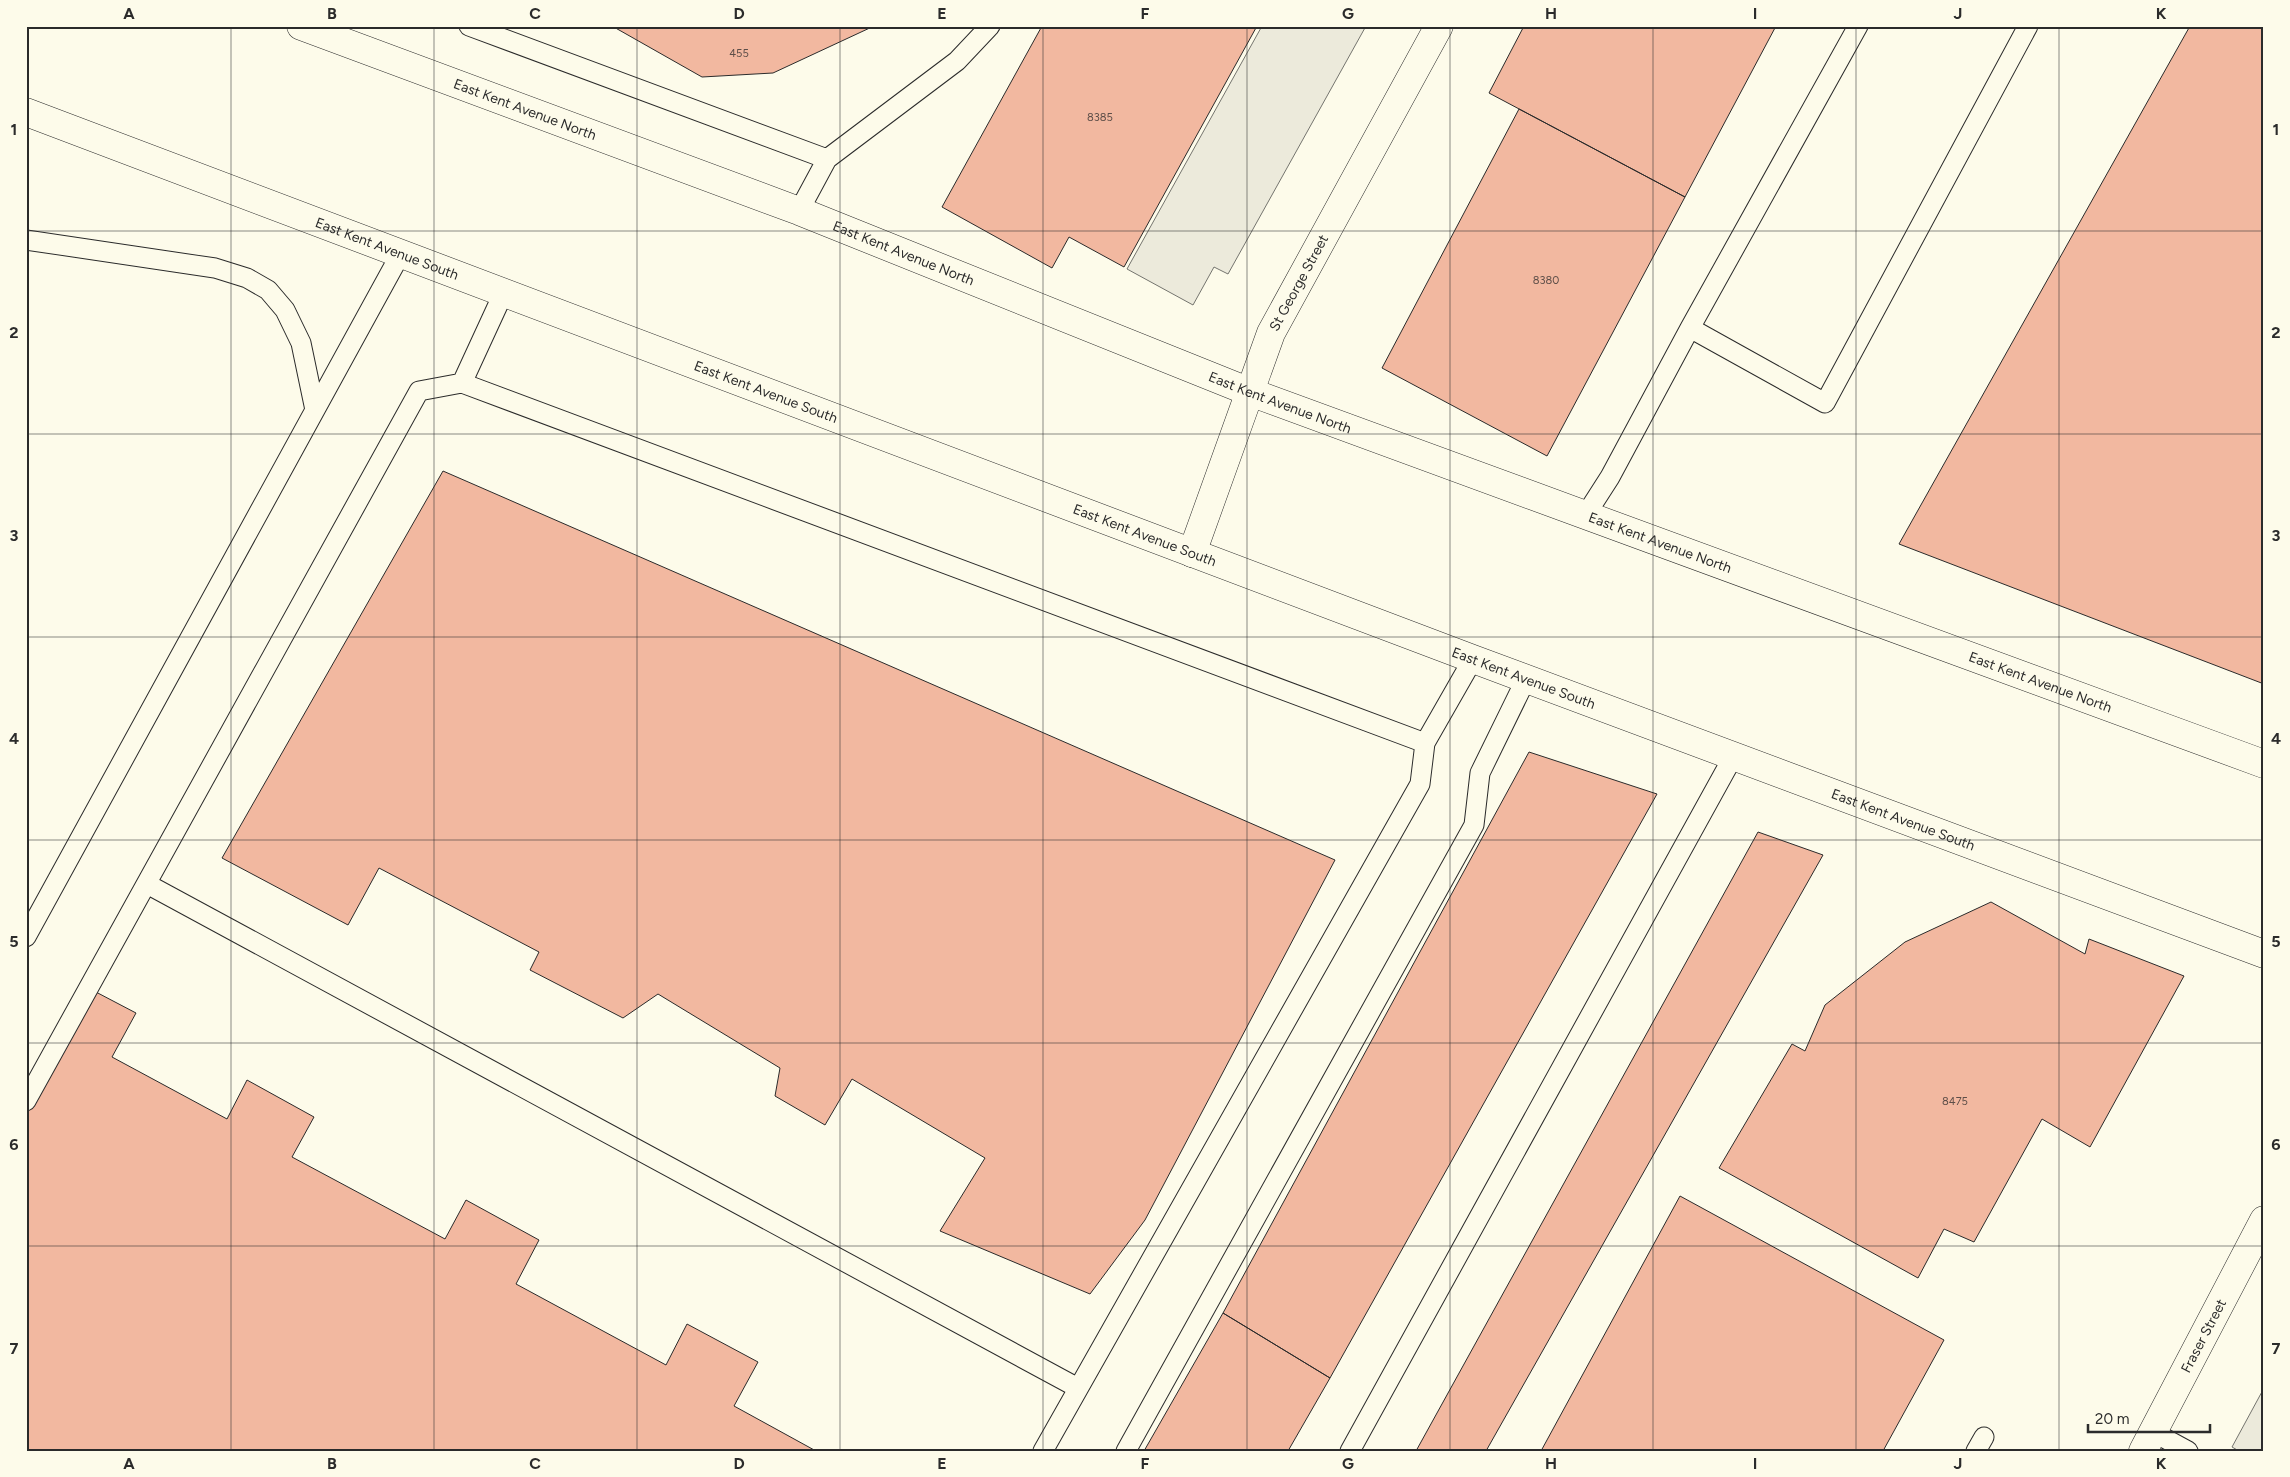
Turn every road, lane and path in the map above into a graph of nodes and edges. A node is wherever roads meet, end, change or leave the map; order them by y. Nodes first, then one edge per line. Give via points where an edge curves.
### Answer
1 (301, 26) edge
2 (469, 26) edge
3 (990, 26) edge
4 (1439, 26) edge
5 (1858, 26) edge
6 (2028, 26) edge
7 (334, 32) edge
8 (26, 112) edge
9 (827, 159) junction
10 (799, 212) junction
11 (26, 240) edge
12 (400, 255) junction
13 (503, 294) junction
14 (1690, 328) junction
15 (462, 384) junction
16 (1250, 392) junction
17 (315, 410) junction
18 (1585, 516) junction
19 (1192, 553) junction
20 (1473, 659) junction
21 (1526, 679) junction
22 (1425, 743) junction
23 (1733, 757) junction
24 (2264, 764) edge
25 (147, 884) junction
26 (26, 937) edge
27 (2264, 954) edge
28 (26, 1101) edge
29 (2264, 1220) edge
30 (1078, 1388) junction
31 (2148, 1441) edge
32 (1043, 1451) edge
33 (1126, 1451) edge
34 (1350, 1451) edge
35 (2188, 1451) edge

1 - 7 street, East Kent Avenue North
2 - 9 lane
3 - 9 lane via 957,61
4 - 16 street, St George Street via 1271,333
5 - 14 lane
6 - 14 lane via 1826,403
7 - 10 street, East Kent Avenue North
8 - 12 street, East Kent Avenue South
9 - 10 lane
10 - 16 street, East Kent Avenue North
11 - 17 lane via 215,268 247,278 268,290 285,310 301,343
12 - 13 street, East Kent Avenue South
12 - 17 lane
13 - 15 lane
13 - 19 street, East Kent Avenue South
14 - 18 lane via 1610,477
15 - 22 lane
15 - 25 lane via 419,391
16 - 18 street, East Kent Avenue North
16 - 19 street, St George Street
17 - 26 lane
18 - 24 street, East Kent Avenue North
19 - 20 street, East Kent Avenue South
20 - 21 street, East Kent Avenue South
20 - 22 lane
21 - 23 street, East Kent Avenue South
21 - 33 lane via 1480,773 1474,824
22 - 30 lane via 1420,784
23 - 27 street, East Kent Avenue South
23 - 34 lane
25 - 28 lane
25 - 30 lane
29 - 31 street, Fraser Street
30 - 32 lane
31 - 35 lane

